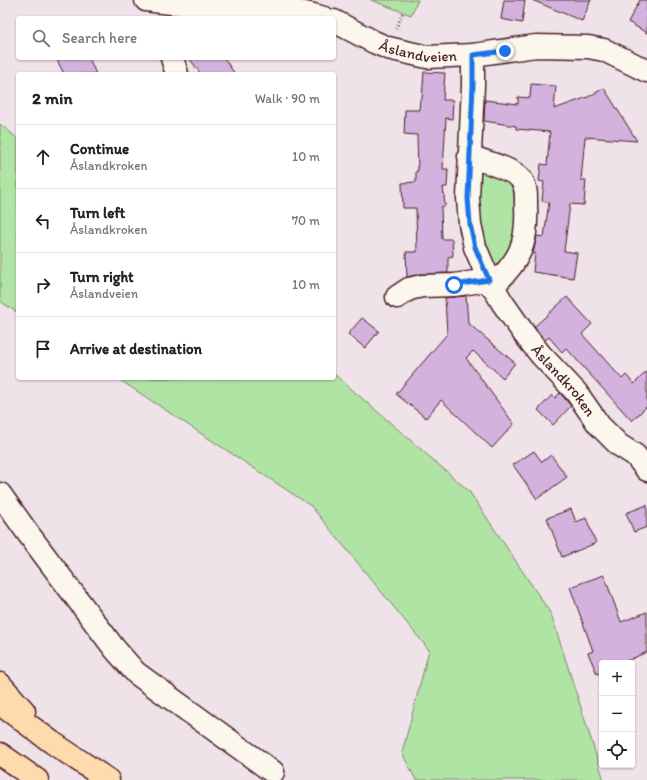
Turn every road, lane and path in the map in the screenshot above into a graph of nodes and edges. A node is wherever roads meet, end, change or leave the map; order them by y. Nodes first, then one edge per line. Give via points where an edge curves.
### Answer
1 (146, 0) edge
2 (259, 4) edge
3 (172, 11) edge
4 (317, 16) edge
5 (336, 22) edge
6 (473, 55) junction
7 (173, 60) edge
8 (647, 71) edge
9 (176, 72) edge
10 (469, 156) junction
11 (491, 284) junction
12 (397, 297) dead end
13 (646, 465) edge
14 (0, 494) edge
15 (0, 684) edge
16 (0, 704) edge
17 (54, 743) junction
18 (0, 754) edge
19 (273, 772) dead end
20 (36, 780) edge
21 (108, 780) edge

1 - 3 street
2 - 3 street
2 - 4 street
5 - 6 street, Åslandveien via 388,48 415,55
6 - 8 street, Åslandveien via 536,46 588,47 604,50
6 - 10 street, Åslandkroken
7 - 9 street
10 - 11 street, Åslandkroken via 470,224 475,247
10 - 11 street via 510,170 526,187 527,225 518,258 506,275
11 - 12 street via 422,286 409,289
11 - 13 street, Åslandkroken via 510,315 541,355 576,392 599,425 619,445
14 - 19 street via 114,648 136,673
15 - 17 highway
16 - 17 highway
17 - 21 highway
18 - 20 highway

